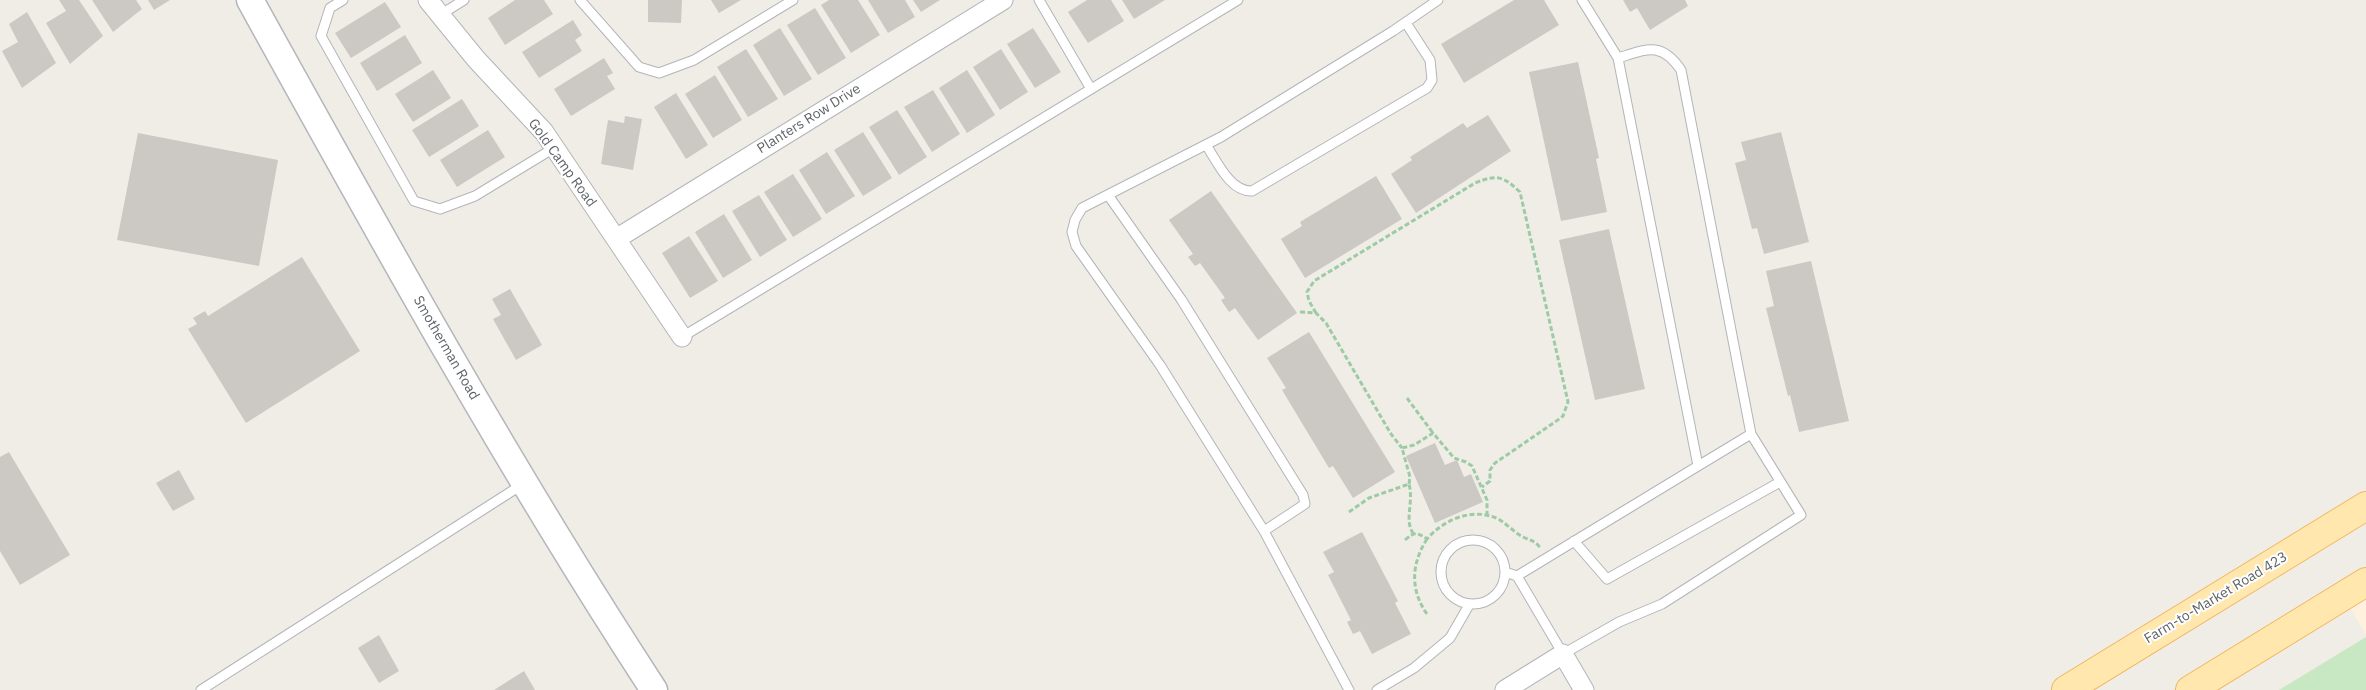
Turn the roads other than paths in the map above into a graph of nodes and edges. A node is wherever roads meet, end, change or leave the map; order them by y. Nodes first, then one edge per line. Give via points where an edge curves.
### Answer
1 (250, 0) edge
2 (343, 0) edge
3 (464, 0) edge
4 (580, 0) edge
5 (793, 0) edge
6 (1039, 0) edge
7 (1238, 0) edge
8 (1438, 0) edge
9 (1582, 0) edge
10 (996, 2) edge
11 (434, 7) edge
12 (1406, 23) junction
13 (1618, 58) junction
14 (1092, 88) junction
15 (1206, 144) junction
16 (554, 148) junction
17 (1108, 195) junction
18 (616, 239) junction
19 (682, 337) joint
20 (1751, 434) junction
21 (1698, 466) junction
22 (525, 482) junction
23 (1780, 482) junction
24 (2366, 506) edge
25 (1264, 531) junction
26 (1574, 541) junction
27 (1505, 572) junction
28 (1517, 576) junction
29 (2366, 582) edge
30 (1469, 605) junction
31 (1563, 654) junction
32 (201, 690) edge
33 (654, 690) edge
34 (1349, 690) edge
35 (1377, 690) edge
36 (1505, 690) edge
37 (1584, 690) edge
38 (2066, 690) edge
39 (2190, 690) edge

1 - 22 street, Smotherman Road via 393,256
2 - 16 lane via 330,8 321,36 414,201 440,209 475,196
3 - 11 lane
4 - 5 lane via 639,67 659,73 694,60
6 - 14 lane
7 - 14 lane
8 - 12 lane
9 - 13 lane
10 - 18 street, Planters Row Drive
11 - 16 street, Gold Camp Road via 476,59 544,132
12 - 15 lane
12 - 15 lane via 1430,60 1432,80 1427,88 1252,191 1244,192 1231,182
13 - 20 lane via 1650,49 1663,51 1681,70
13 - 21 lane
14 - 19 lane
15 - 17 lane
16 - 18 street, Gold Camp Road
17 - 25 lane via 1082,208 1072,232 1076,246 1160,365
17 - 25 lane via 1181,298 1303,495 1306,504
18 - 19 street, Gold Camp Road
20 - 21 lane
20 - 23 lane
21 - 26 lane
22 - 32 lane
22 - 33 street, Smotherman Road via 595,600
23 - 26 lane via 1607,579
23 - 31 lane via 1801,515 1662,604 1619,622
24 - 38 main road, Farm-to-Market Road 423
25 - 34 lane
26 - 28 lane
27 - 28 lane
27 - 30 lane via 1495,597 1478,605
27 - 30 lane via 1500,554 1486,543 1468,540 1452,548 1442,564 1442,582 1452,597
28 - 31 lane
29 - 39 main road
30 - 35 lane via 1450,638 1414,668
31 - 36 street
31 - 37 street

